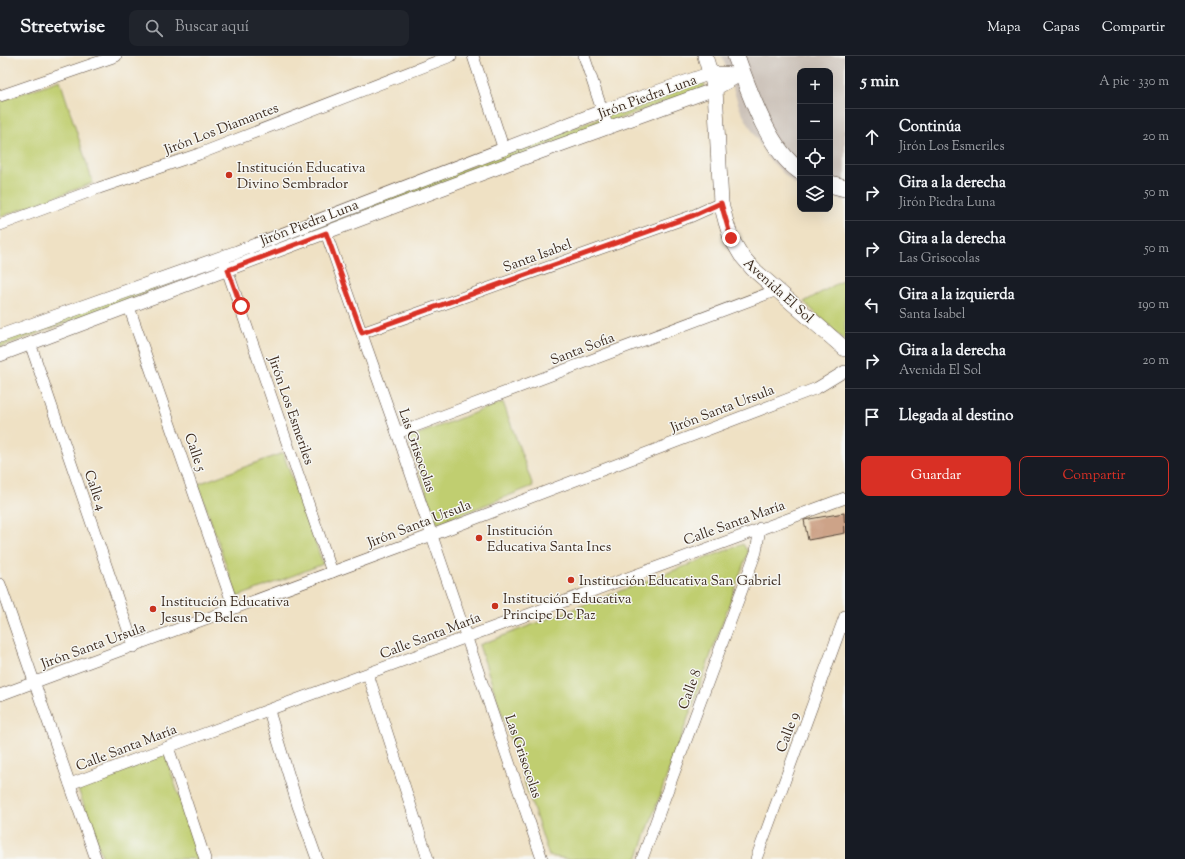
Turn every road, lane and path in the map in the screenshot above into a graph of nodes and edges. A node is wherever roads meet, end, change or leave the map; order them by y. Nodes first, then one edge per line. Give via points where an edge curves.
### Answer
1 (116, 56) edge
2 (451, 56) edge
3 (473, 56) edge
4 (584, 56) edge
5 (705, 56) edge
6 (736, 56) edge
7 (711, 72) junction
8 (742, 74) junction
9 (715, 89) junction
10 (0, 96) edge
11 (602, 111) junction
12 (608, 128) junction
13 (504, 150) junction
14 (797, 168) edge
15 (833, 185) edge
16 (845, 188) edge
17 (721, 203) junction
18 (0, 224) edge
19 (326, 233) junction
20 (223, 257) junction
21 (228, 270) junction
22 (777, 290) junction
23 (129, 307) junction
24 (362, 333) junction
25 (0, 336) edge
26 (30, 343) junction
27 (845, 350) edge
28 (0, 355) edge
29 (845, 371) edge
30 (397, 433) junction
31 (845, 498) edge
32 (760, 528) junction
33 (431, 535) junction
34 (332, 572) junction
35 (0, 584) edge
36 (234, 608) junction
37 (845, 616) edge
38 (466, 637) junction
39 (134, 647) junction
40 (368, 674) junction
41 (34, 682) junction
42 (0, 695) edge
43 (269, 711) junction
44 (168, 747) junction
45 (70, 784) junction
46 (96, 859) edge
47 (205, 859) edge
48 (317, 859) edge
49 (428, 859) edge
50 (542, 859) edge
51 (642, 859) edge
52 (756, 859) edge

1 - 10 street
2 - 18 street, Jirón Los Diamantes via 199,154
3 - 13 street
4 - 11 street
5 - 7 main road, Avenida El Sol
6 - 8 main road
7 - 8 street, Jirón Piedra Luna
7 - 9 main road, Avenida El Sol
7 - 11 street, Jirón Piedra Luna
8 - 9 street, Jirón Piedra Luna
8 - 14 main road via 771,136 783,155
9 - 12 street, Jirón Piedra Luna
9 - 17 main road, Avenida El Sol
11 - 12 street
11 - 13 street, Jirón Piedra Luna
12 - 19 street, Jirón Piedra Luna
13 - 20 street, Jirón Piedra Luna
15 - 16 main road
17 - 22 main road, Avenida El Sol via 731,238 741,255
17 - 24 street, Santa Isabel via 692,216
19 - 21 street, Jirón Piedra Luna
19 - 24 street, Las Grisocolas
20 - 21 street, Jirón Los Esmeriles
20 - 25 street, Jirón Piedra Luna
21 - 23 street, Jirón Piedra Luna
21 - 34 street, Jirón Los Esmeriles
22 - 27 main road, Avenida El Sol
22 - 30 street, Santa Sofia
23 - 26 street, Jirón Piedra Luna
23 - 36 street, Calle 5
24 - 30 street, Las Grisocolas
26 - 28 street, Jirón Piedra Luna
26 - 39 street, Calle 4
29 - 33 street, Jirón Santa Ursula via 818,388
30 - 33 street, Las Grisocolas
31 - 32 street, Calle Santa María
32 - 38 street, Calle Santa María
32 - 51 street, Calle 8 via 756,552
33 - 34 street, Jirón Santa Ursula
33 - 38 street, Las Grisocolas
34 - 36 street, Jirón Santa Ursula
35 - 41 street
36 - 39 street, Jirón Santa Ursula
37 - 52 street, Calle 9
38 - 40 street, Calle Santa María
38 - 50 street, Las Grisocolas
39 - 41 street, Jirón Santa Ursula
40 - 43 street, Calle Santa María
40 - 49 street
41 - 42 street, Jirón Santa Ursula
41 - 45 street
43 - 44 street, Calle Santa María
43 - 48 street
44 - 45 street, Calle Santa María
44 - 47 street
45 - 46 street

